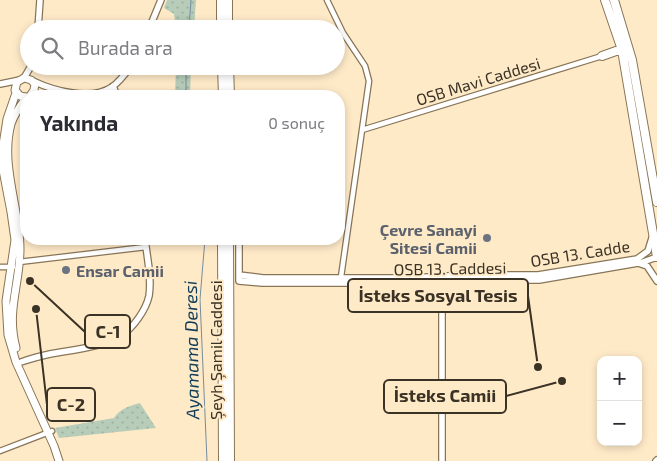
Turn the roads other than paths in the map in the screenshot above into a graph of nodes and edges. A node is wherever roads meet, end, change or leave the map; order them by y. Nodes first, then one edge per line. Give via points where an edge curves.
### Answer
1 (40, 0) edge
2 (161, 0) edge
3 (221, 0) edge
4 (228, 0) edge
5 (327, 0) edge
6 (606, 0) edge
7 (614, 0) edge
8 (39, 20) edge
9 (153, 20) edge
10 (221, 20) edge
11 (228, 20) edge
12 (337, 20) edge
13 (345, 36) edge
14 (622, 50) junction
15 (602, 56) junction
16 (623, 60) junction
17 (632, 60) junction
18 (29, 75) edge
19 (122, 75) edge
20 (222, 75) edge
21 (229, 75) edge
22 (27, 80) junction
23 (0, 85) edge
24 (113, 86) junction
25 (34, 90) edge
26 (58, 90) edge
27 (103, 90) edge
28 (115, 90) edge
29 (223, 90) edge
30 (230, 90) edge
31 (16, 92) junction
32 (20, 96) edge
33 (20, 108) edge
34 (362, 130) junction
35 (657, 202) edge
36 (652, 228) junction
37 (20, 230) edge
38 (20, 230) edge
39 (222, 245) edge
40 (229, 245) edge
41 (239, 245) edge
42 (146, 247) joint
43 (657, 257) edge
44 (18, 262) junction
45 (638, 264) junction
46 (0, 267) edge
47 (12, 268) junction
48 (521, 278) junction
49 (528, 278) junction
50 (340, 280) junction
51 (657, 281) edge
52 (442, 282) junction
53 (21, 362) junction
54 (50, 432) junction
55 (0, 451) edge
56 (59, 461) edge
57 (63, 461) edge
58 (223, 461) edge
59 (230, 461) edge
60 (442, 461) edge

1 - 8 street
2 - 9 street
3 - 10 main road
4 - 11 main road
5 - 12 street
6 - 14 main road
7 - 17 main road
13 - 34 street via 367,74
14 - 15 main road
14 - 16 main road
14 - 17 main road
15 - 16 main road via 616,55
15 - 34 street, OSB Mavi Caddesi
16 - 36 main road
17 - 35 main road
18 - 22 street
19 - 24 street
20 - 29 main road
21 - 30 main road
22 - 23 street
22 - 25 main road
22 - 26 street
22 - 31 main road via 16,85
23 - 31 street
24 - 27 street
24 - 28 street
31 - 32 main road
31 - 47 main road via 4,130 2,154 14,230
33 - 38 main road via 10,126 8,147 9,176
34 - 50 street
36 - 43 main road
36 - 49 street, OSB 13. Cadde via 649,248 638,258
37 - 44 main road
39 - 58 main road, Şeyh Şamil Caddesi
40 - 59 main road, Şeyh Şamil Caddesi
41 - 50 street, OSB 13. Caddesi via 239,281
42 - 44 street
42 - 53 street via 149,297 138,318 121,336
43 - 45 street, OSB 13. Caddesi
44 - 47 street
44 - 53 main road via 12,324
45 - 49 street, OSB 13. Caddesi via 539,280
45 - 51 street via 647,266
46 - 47 street
47 - 54 main road via 6,301 8,335 16,362
48 - 49 street, OSB 13. Cadde
48 - 50 street, OSB 13. Caddesi via 466,275
48 - 52 street, OSB 13. Caddesi
50 - 52 street, OSB 13. Caddesi
52 - 60 street
53 - 54 main road
54 - 55 street
54 - 56 main road
54 - 57 main road

